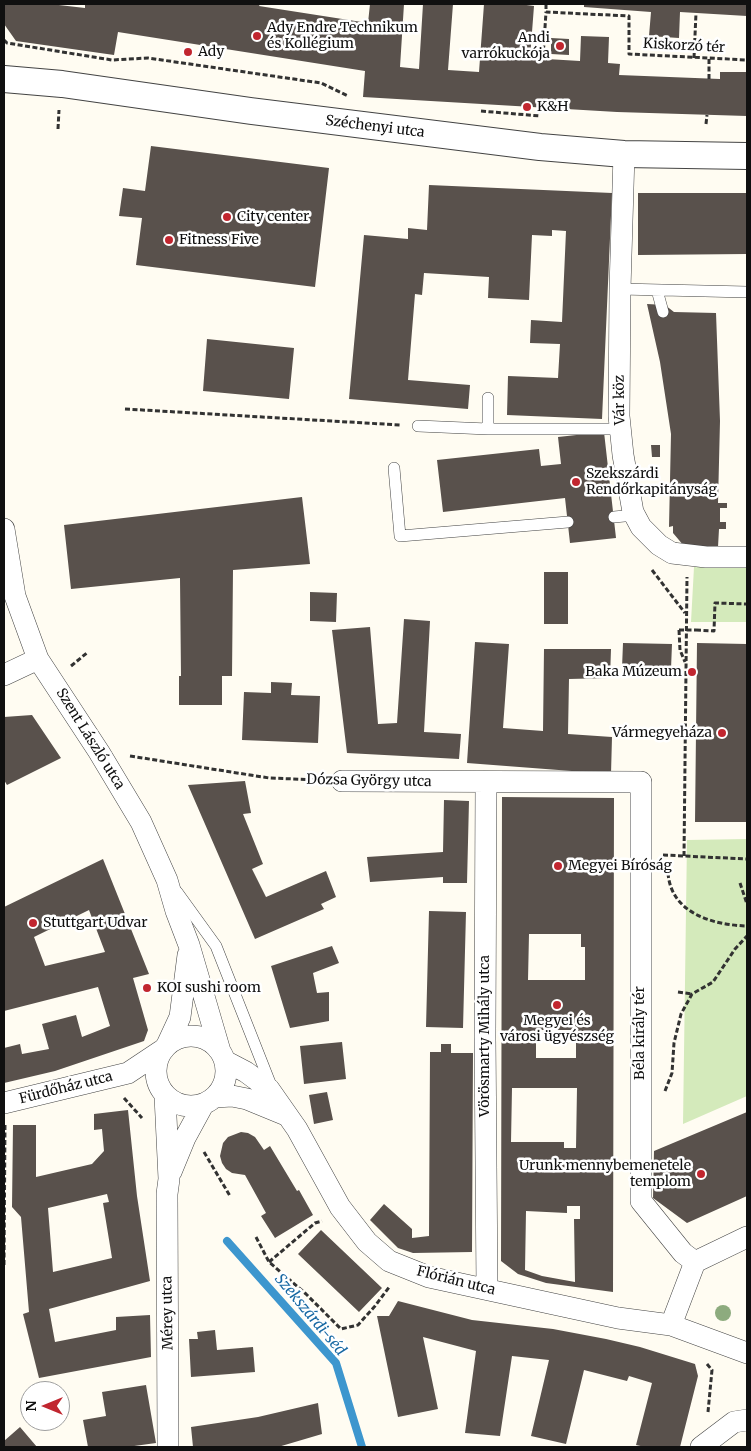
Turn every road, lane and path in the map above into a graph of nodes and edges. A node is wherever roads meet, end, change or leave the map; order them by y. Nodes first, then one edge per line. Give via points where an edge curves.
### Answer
1 (546, 4) edge
2 (629, 10) dead end
3 (546, 12) junction
4 (696, 13) dead end
5 (629, 16) junction
6 (4, 40) edge
7 (543, 58) dead end
8 (694, 58) junction
9 (709, 58) junction
10 (747, 60) edge
11 (4, 79) edge
12 (708, 79) dead end
13 (352, 98) dead end
14 (473, 111) dead end
15 (707, 115) dead end
16 (540, 116) dead end
17 (706, 124) dead end
18 (624, 154) junction
19 (747, 156) edge
20 (620, 289) junction
21 (657, 290) junction
22 (747, 292) edge
23 (662, 312) dead end
24 (488, 398) dead end
25 (125, 409) dead end
26 (418, 426) joint
27 (620, 429) junction
28 (488, 430) junction
29 (394, 468) dead end
30 (635, 515) junction
31 (614, 517) dead end
32 (568, 522) dead end
33 (4, 528) edge
34 (687, 546) junction
35 (747, 557) edge
36 (747, 604) edge
37 (38, 659) junction
38 (686, 665) junction
39 (4, 675) edge
40 (99, 752) junction
41 (342, 781) joint
42 (486, 782) junction
43 (641, 782) joint
44 (640, 854) junction
45 (684, 856) junction
46 (747, 859) edge
47 (668, 873) dead end
48 (167, 880) junction
49 (740, 882) dead end
50 (747, 904) edge
51 (747, 926) edge
52 (747, 936) edge
53 (189, 945) junction
54 (678, 992) dead end
55 (692, 994) junction
56 (164, 1048) junction
57 (223, 1056) junction
58 (128, 1073) junction
59 (640, 1090) junction
60 (162, 1091) junction
61 (209, 1101) junction
62 (282, 1108) junction
63 (4, 1114) edge
64 (169, 1179) junction
65 (340, 1207) junction
66 (256, 1236) dead end
67 (747, 1237) edge
68 (269, 1262) junction
69 (695, 1262) junction
70 (4, 1265) edge
71 (401, 1266) junction
72 (487, 1289) junction
73 (671, 1325) junction
74 (747, 1353) edge
75 (706, 1363) dead end
76 (715, 1411) dead end
77 (747, 1420) edge
78 (168, 1447) edge
79 (700, 1447) edge

1 - 3 path
2 - 5 path
3 - 5 path
3 - 7 path
4 - 8 path
5 - 8 path, Kiskorzó tér via 629,54
6 - 13 path via 112,60 148,58 321,83
8 - 9 path, Kiskorzó tér
9 - 10 path, Kiskorzó tér
9 - 12 path
11 - 18 street, Széchenyi utca via 540,147
14 - 16 path
15 - 17 path
18 - 19 street, Széchenyi utca
18 - 20 street, Vár köz
20 - 21 lane
20 - 27 street, Vár köz
21 - 22 lane
21 - 23 lane
24 - 28 lane
25 - 26 path
26 - 28 lane
27 - 28 lane
27 - 30 street, Vár köz
29 - 32 lane via 400,536
30 - 31 lane
30 - 34 street, Vár köz via 659,545 672,553
33 - 37 street, Szent László utca via 15,596
34 - 35 street, Vár köz
34 - 38 path
36 - 38 path, bridge via 715,603 714,631 679,630 680,650
37 - 39 street
37 - 40 street, Szent László utca
38 - 45 path
40 - 41 path, Dózsa György utca via 269,778
40 - 48 street, Szent László utca via 141,822
41 - 42 street, Dózsa György utca
42 - 43 street, Dózsa György utca
42 - 72 street, Vörösmarty Mihály utca
43 - 44 street, Béla király tér
44 - 45 path
44 - 59 street, Béla király tér
45 - 46 path
47 - 51 path via 676,898 685,907 702,918 723,925
48 - 53 street, Szent László utca
48 - 62 lane via 216,946
49 - 50 path
52 - 55 path via 713,982
53 - 56 street, Szent László utca via 180,1017
53 - 57 street, Szent László utca
54 - 55 path
55 - 59 path via 681,1014 666,1091
56 - 57 street via 177,1038 201,1037 212,1042
56 - 58 street, Fürdőház utca
56 - 60 street via 156,1062 156,1075
57 - 61 street via 225,1081
57 - 62 street, Flórián utca via 269,1089
58 - 60 street, Fürdőház utca
58 - 63 street, Fürdőház utca
59 - 69 street, Béla király tér via 641,1202 683,1253
60 - 61 street via 182,1106 193,1107
60 - 64 street, Mérey utca
61 - 62 street via 232,1096
61 - 64 street, Mérey utca via 185,1138
62 - 65 street, Flórián utca
63 - 70 path
64 - 78 street, Mérey utca
65 - 68 path via 315,1223
65 - 71 street, Flórián utca via 367,1242 389,1261
66 - 68 path
67 - 69 street
68 - 71 path via 341,1329 358,1324 376,1306
69 - 73 street
71 - 72 street, Flórián utca via 429,1277
72 - 73 street, Flórián utca via 618,1318
73 - 74 street
75 - 76 path via 712,1370 707,1412
77 - 79 street via 734,1422

